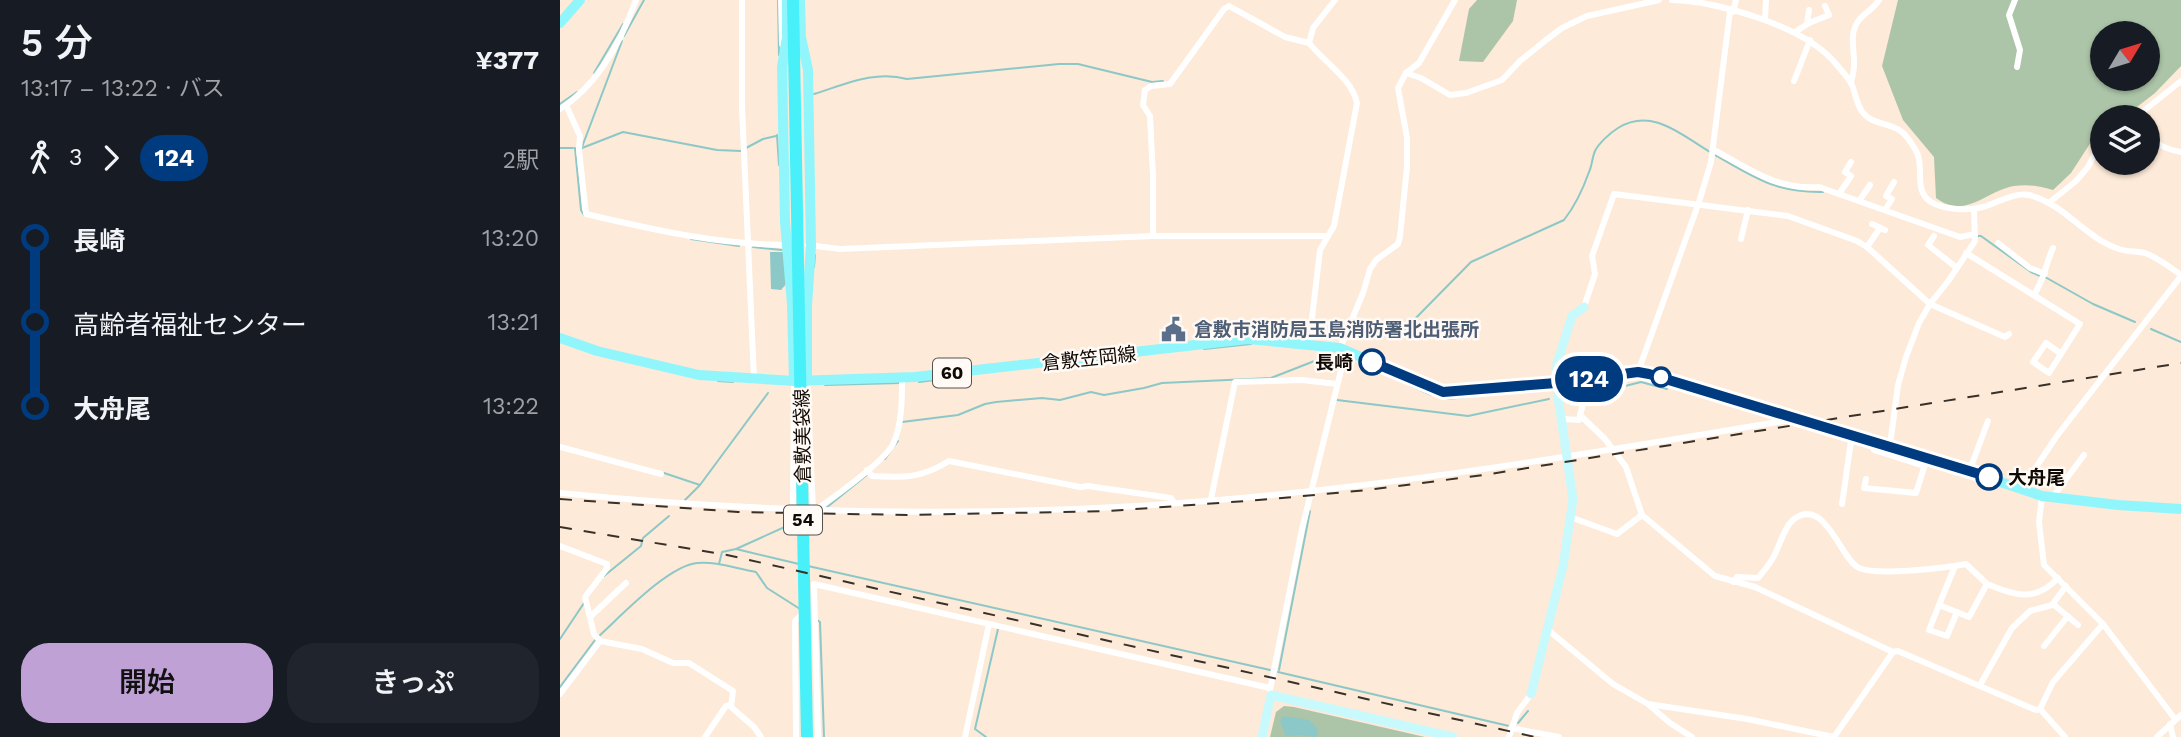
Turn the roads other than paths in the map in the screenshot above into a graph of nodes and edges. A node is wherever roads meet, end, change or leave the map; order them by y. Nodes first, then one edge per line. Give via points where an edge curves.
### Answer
1 (580, 0) edge
2 (636, 0) edge
3 (742, 0) edge
4 (781, 0) edge
5 (787, 0) edge
6 (793, 0) edge
7 (800, 0) edge
8 (1335, 0) edge
9 (1455, 0) edge
10 (1660, 0) edge
11 (1672, 0) edge
12 (1684, 0) edge
13 (1736, 0) edge
14 (1766, 0) edge
15 (1879, 0) edge
16 (2015, 0) edge
17 (1825, 6) dead end
18 (1809, 10) dead end
19 (1732, 11) junction
20 (1765, 19) junction
21 (560, 23) edge
22 (1807, 24) junction
23 (1795, 33) junction
24 (794, 37) junction
25 (1810, 40) junction
26 (1309, 43) junction
27 (782, 67) junction
28 (2017, 67) dead end
29 (1406, 73) junction
30 (1794, 81) dead end
31 (2181, 81) edge
32 (1851, 83) junction
33 (563, 105) edge
34 (2152, 105) edge
35 (2160, 145) edge
36 (2181, 152) edge
37 (1713, 153) junction
38 (1851, 162) dead end
39 (2090, 163) edge
40 (1894, 182) dead end
41 (1870, 186) dead end
42 (1839, 194) junction
43 (1859, 201) junction
44 (2050, 202) junction
45 (1698, 204) junction
46 (1974, 209) junction
47 (1748, 211) junction
48 (1885, 211) junction
49 (1872, 224) dead end
50 (1153, 236) junction
51 (1327, 236) junction
52 (1934, 236) dead end
53 (1975, 237) junction
54 (1741, 239) dead end
55 (1998, 243) dead end
56 (747, 244) junction
57 (784, 245) junction
58 (811, 246) junction
59 (1867, 247) junction
60 (2053, 248) dead end
61 (1966, 253) junction
62 (1956, 268) junction
63 (2045, 276) junction
64 (2181, 276) edge
65 (2034, 295) junction
66 (799, 304) junction
67 (1930, 304) junction
68 (1584, 307) joint
69 (2010, 334) dead end
70 (560, 338) edge
71 (1309, 344) junction
72 (1343, 349) junction
73 (2061, 354) junction
74 (1638, 372) junction
75 (754, 379) junction
76 (1589, 379) junction
77 (794, 381) junction
78 (807, 381) junction
79 (902, 382) junction
80 (1556, 383) junction
81 (1337, 384) junction
82 (1787, 414) junction
83 (1580, 415) junction
84 (1562, 419) junction
85 (1988, 421) dead end
86 (1851, 437) junction
87 (1890, 446) junction
88 (560, 447) edge
89 (1614, 449) junction
90 (1874, 450) dead end
91 (1567, 455) junction
92 (2084, 455) dead end
93 (1925, 462) junction
94 (1969, 471) junction
95 (869, 472) junction
96 (661, 474) dead end
97 (1866, 479) dead end
98 (2021, 490) junction
99 (1311, 491) junction
100 (560, 493) edge
101 (2047, 497) junction
102 (1211, 499) junction
103 (1174, 503) junction
104 (1842, 504) dead end
105 (793, 508) junction
106 (815, 509) junction
107 (2181, 509) edge
108 (1642, 515) junction
109 (1570, 517) junction
110 (560, 546) edge
111 (1955, 566) junction
112 (2058, 578) junction
113 (1733, 582) junction
114 (626, 583) dead end
115 (1987, 584) junction
116 (2066, 586) junction
117 (2053, 604) junction
118 (1939, 605) junction
119 (1957, 612) junction
120 (2068, 616) junction
121 (590, 617) junction
122 (816, 620) junction
123 (989, 624) junction
124 (2103, 624) junction
125 (2078, 625) dead end
126 (1547, 629) junction
127 (600, 640) junction
128 (2044, 646) dead end
129 (1894, 652) junction
130 (1980, 685) junction
131 (1270, 692) junction
132 (560, 694) edge
133 (1531, 694) joint
134 (1648, 704) junction
135 (731, 705) junction
136 (2040, 709) junction
137 (2175, 719) edge
138 (1511, 728) junction
139 (705, 737) edge
140 (761, 737) edge
141 (796, 737) edge
142 (807, 737) edge
143 (818, 737) edge
144 (965, 737) edge
145 (1262, 737) edge
146 (1453, 737) edge
147 (1509, 737) edge
148 (1559, 737) edge
149 (1692, 737) edge
150 (1834, 737) edge
151 (2065, 737) edge
152 (2157, 737) edge
153 (2173, 737) edge

1 - 21 main road
2 - 33 street via 586,89
3 - 56 street
4 - 27 street
5 - 24 main road, 54
6 - 66 highway
7 - 24 main road, 54
8 - 26 street via 1313,28
9 - 29 street via 1419,62
10 - 29 street via 1587,16 1546,40 1502,80 1466,93 1450,95
11 - 12 street
12 - 19 street
13 - 19 street
14 - 20 street
15 - 32 street via 1855,28
16 - 28 street via 2009,15 2020,50
17 - 22 street via 1829,15
18 - 22 street
19 - 20 street
19 - 37 street
20 - 23 street
22 - 23 street
23 - 25 street
24 - 27 main road
24 - 58 main road via 808,70
24 - 66 highway, 54 via 790,226
24 - 66 highway, 54 via 804,126 805,227
25 - 30 street
25 - 32 street
26 - 50 street via 1285,37 1229,6 1170,84 1145,90 1143,105 1150,116
26 - 51 street via 1342,77 1357,103 1334,226
27 - 57 main road
29 - 72 street via 1398,88 1407,167 1400,236 1398,244 1370,269
31 - 34 street
32 - 46 street via 1861,112 1901,131 1917,151 1922,192 1928,200
33 - 56 street via 577,127 586,214 672,234
35 - 36 street
37 - 42 street via 1771,182
37 - 45 street
38 - 42 street via 1845,172 1851,176
39 - 44 street
40 - 48 street
41 - 43 street
42 - 43 street
43 - 48 street
44 - 46 street via 2026,194
44 - 64 street via 2090,233 2119,249 2148,254
45 - 47 street
45 - 68 street via 1614,194 1592,256 1595,274
45 - 74 street
46 - 53 street
47 - 54 street
47 - 59 street via 1788,216
48 - 53 street via 1960,237
49 - 59 street via 1883,229
50 - 51 street
50 - 58 street via 863,249
51 - 71 street via 1320,250
52 - 62 street via 1928,245
53 - 61 street
55 - 63 street
56 - 57 street
56 - 75 street
57 - 58 street
57 - 77 main road via 792,304
58 - 78 main road
59 - 67 street
60 - 63 street
61 - 62 street
61 - 65 street
62 - 67 street
63 - 65 street
64 - 98 street via 2056,437
65 - 73 street via 2080,324
66 - 142 highway, 倉敷美袋線 / 54
67 - 69 street via 2005,337
67 - 87 street via 1898,385
68 - 80 street via 1572,316 1564,335
70 - 75 main road, 倉敷笠岡線 / 60 via 699,375
71 - 72 main road, 倉敷笠岡線 / 60
71 - 79 main road, 倉敷笠岡線 / 60 via 1248,339
72 - 80 main road, 倉敷笠岡線 / 60 via 1443,392
72 - 81 street
73 - 73 street via 2049,373 2033,362 2046,343
74 - 76 main road, 倉敷笠岡線 / 60
74 - 82 main road, 倉敷笠岡線 / 60
75 - 77 main road, 倉敷笠岡線 / 60
76 - 80 main road, 倉敷笠岡線 / 60
76 - 83 street
77 - 78 main road, 倉敷笠岡線 / 60
77 - 105 street
78 - 79 main road, 倉敷笠岡線 / 60
78 - 106 street
79 - 95 street via 893,444
80 - 84 street
81 - 99 street
81 - 102 street via 1235,382
82 - 86 main road, 倉敷笠岡線 / 60
82 - 89 street via 1784,421
83 - 84 street via 1579,420
83 - 89 street
84 - 91 street
85 - 94 street
86 - 87 main road, 倉敷笠岡線 / 60
86 - 104 street
87 - 93 main road, 倉敷笠岡線 / 60
88 - 96 street
89 - 91 street
89 - 108 street via 1629,473
90 - 93 street
91 - 99 street
91 - 109 street
92 - 101 street
93 - 94 main road, 倉敷笠岡線 / 60
93 - 97 street via 1916,493 1864,488
94 - 98 main road, 倉敷笠岡線 / 60
95 - 103 street via 902,478 926,474 949,461 1080,487 1163,496
95 - 106 street
98 - 101 main road, 倉敷笠岡線 / 60
99 - 102 street
99 - 131 street
100 - 105 street
101 - 107 main road, 倉敷笠岡線 / 60
101 - 112 street via 2039,522 2045,565
102 - 103 street
103 - 106 street via 1002,510
105 - 106 street
108 - 109 street via 1617,534
108 - 113 street via 1715,576
109 - 126 street
110 - 121 street via 607,564 585,597
111 - 113 street via 1859,568 1849,560 1830,527 1811,515 1801,515 1792,520 1758,578 1737,577
111 - 115 street via 1966,564
111 - 118 street
112 - 115 street via 2048,589 2021,595
112 - 116 street
113 - 129 street via 1755,587
114 - 121 street
115 - 119 street via 1969,617
116 - 117 street
116 - 124 street
117 - 120 street
117 - 130 street via 2030,611 2012,628
118 - 119 street
118 - 119 street via 1930,631 1947,636
120 - 125 street
120 - 128 street
121 - 127 street
122 - 123 street via 814,584
122 - 141 street via 801,615 795,621
122 - 143 street
123 - 131 street
123 - 144 street
124 - 136 street via 2053,682
124 - 137 street
126 - 133 street
126 - 134 street via 1613,684
127 - 132 street
127 - 135 street via 697,666 733,691
129 - 130 street
129 - 150 street
130 - 136 street
131 - 145 street
131 - 146 street
133 - 138 street
134 - 149 street
134 - 150 street
135 - 139 street
135 - 140 street
136 - 151 street
137 - 152 street
137 - 153 street
138 - 147 street
138 - 148 street

